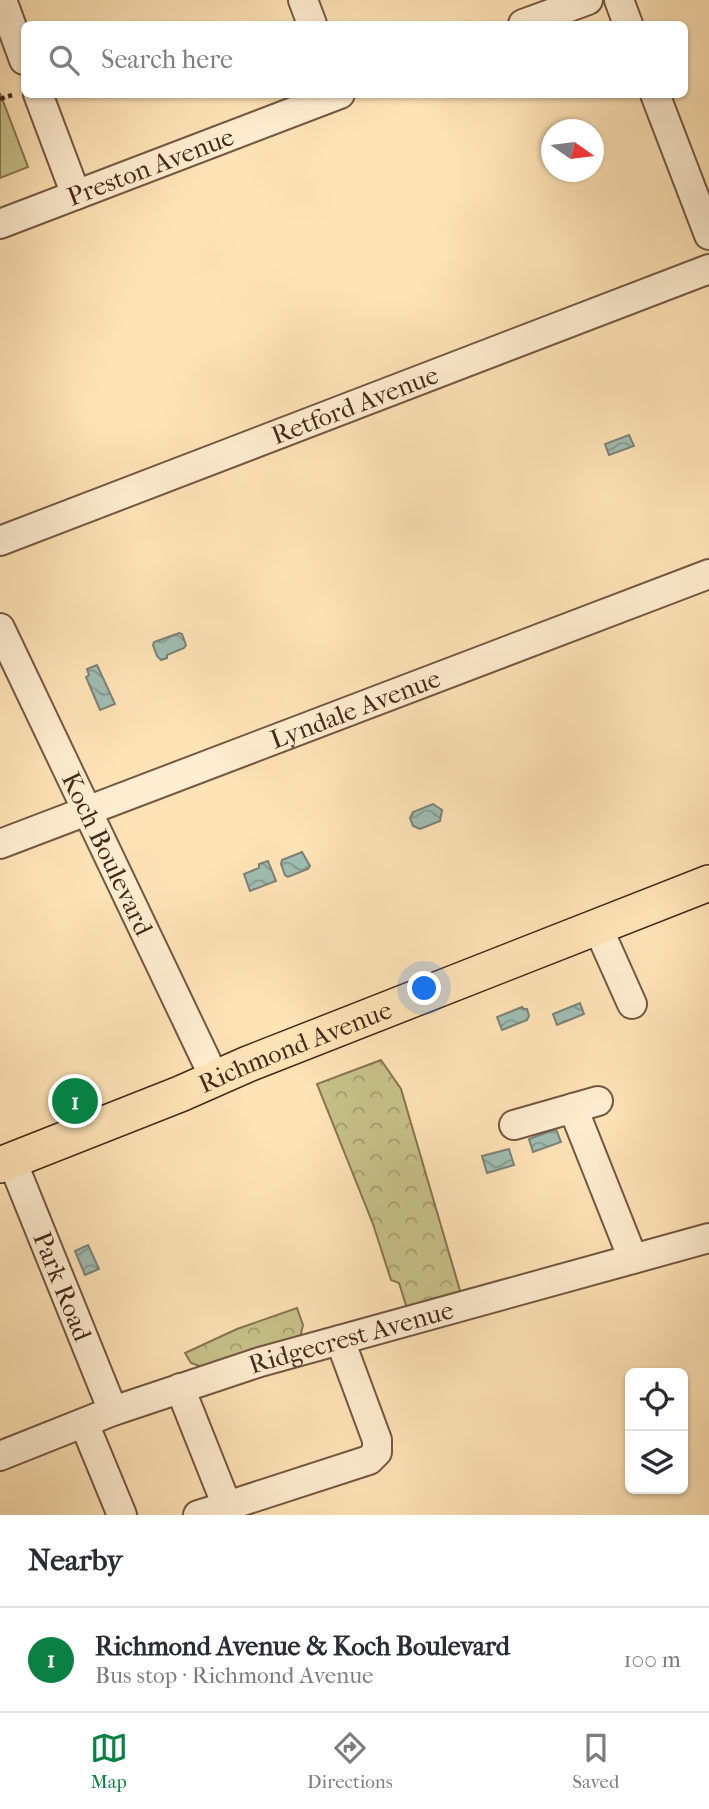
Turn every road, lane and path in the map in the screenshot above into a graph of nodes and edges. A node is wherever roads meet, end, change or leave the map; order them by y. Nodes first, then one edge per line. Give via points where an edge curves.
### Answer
1 (2, 0) edge
2 (303, 0) edge
3 (588, 0) edge
4 (619, 0) edge
5 (311, 21) edge
6 (531, 21) edge
7 (627, 21) edge
8 (21, 52) edge
9 (21, 96) edge
10 (27, 98) edge
11 (331, 98) edge
12 (657, 98) edge
13 (0, 99) edge
14 (76, 195) junction
15 (0, 224) edge
16 (709, 235) edge
17 (709, 269) edge
18 (0, 541) edge
19 (709, 574) edge
20 (0, 628) edge
21 (88, 810) junction
22 (0, 844) edge
23 (709, 883) edge
24 (598, 928) junction
25 (632, 1004) dead end
26 (215, 1079) junction
27 (514, 1125) dead end
28 (6, 1163) edge
29 (709, 1238) edge
30 (633, 1259) junction
31 (340, 1340) junction
32 (180, 1388) junction
33 (113, 1411) junction
34 (84, 1423) junction
35 (0, 1456) edge
36 (227, 1506) junction
37 (122, 1515) edge
38 (198, 1515) edge

1 - 8 street
2 - 5 street
3 - 6 street
4 - 7 street
9 - 13 path
10 - 14 street
11 - 14 street, Preston Avenue
12 - 16 street
14 - 15 street, Preston Avenue
17 - 18 street, Retford Avenue
19 - 21 street, Lyndale Avenue
20 - 21 street, Koch Boulevard
21 - 22 street, Lyndale Avenue
21 - 26 street, Koch Boulevard
23 - 24 main road, Richmond Avenue
24 - 25 street
24 - 26 main road, Richmond Avenue
26 - 28 main road, Richmond Avenue
27 - 30 street via 586,1104
28 - 33 street, Park Road
29 - 30 street, Ridgecrest Avenue
30 - 31 street, Ridgecrest Avenue
31 - 32 street, Ridgecrest Avenue
31 - 36 street via 377,1440 377,1452 369,1460
32 - 33 street, Ridgecrest Avenue
32 - 36 street
33 - 34 street, Ridgecrest Avenue
34 - 35 street, Ridgecrest Avenue
34 - 37 street
36 - 38 street

